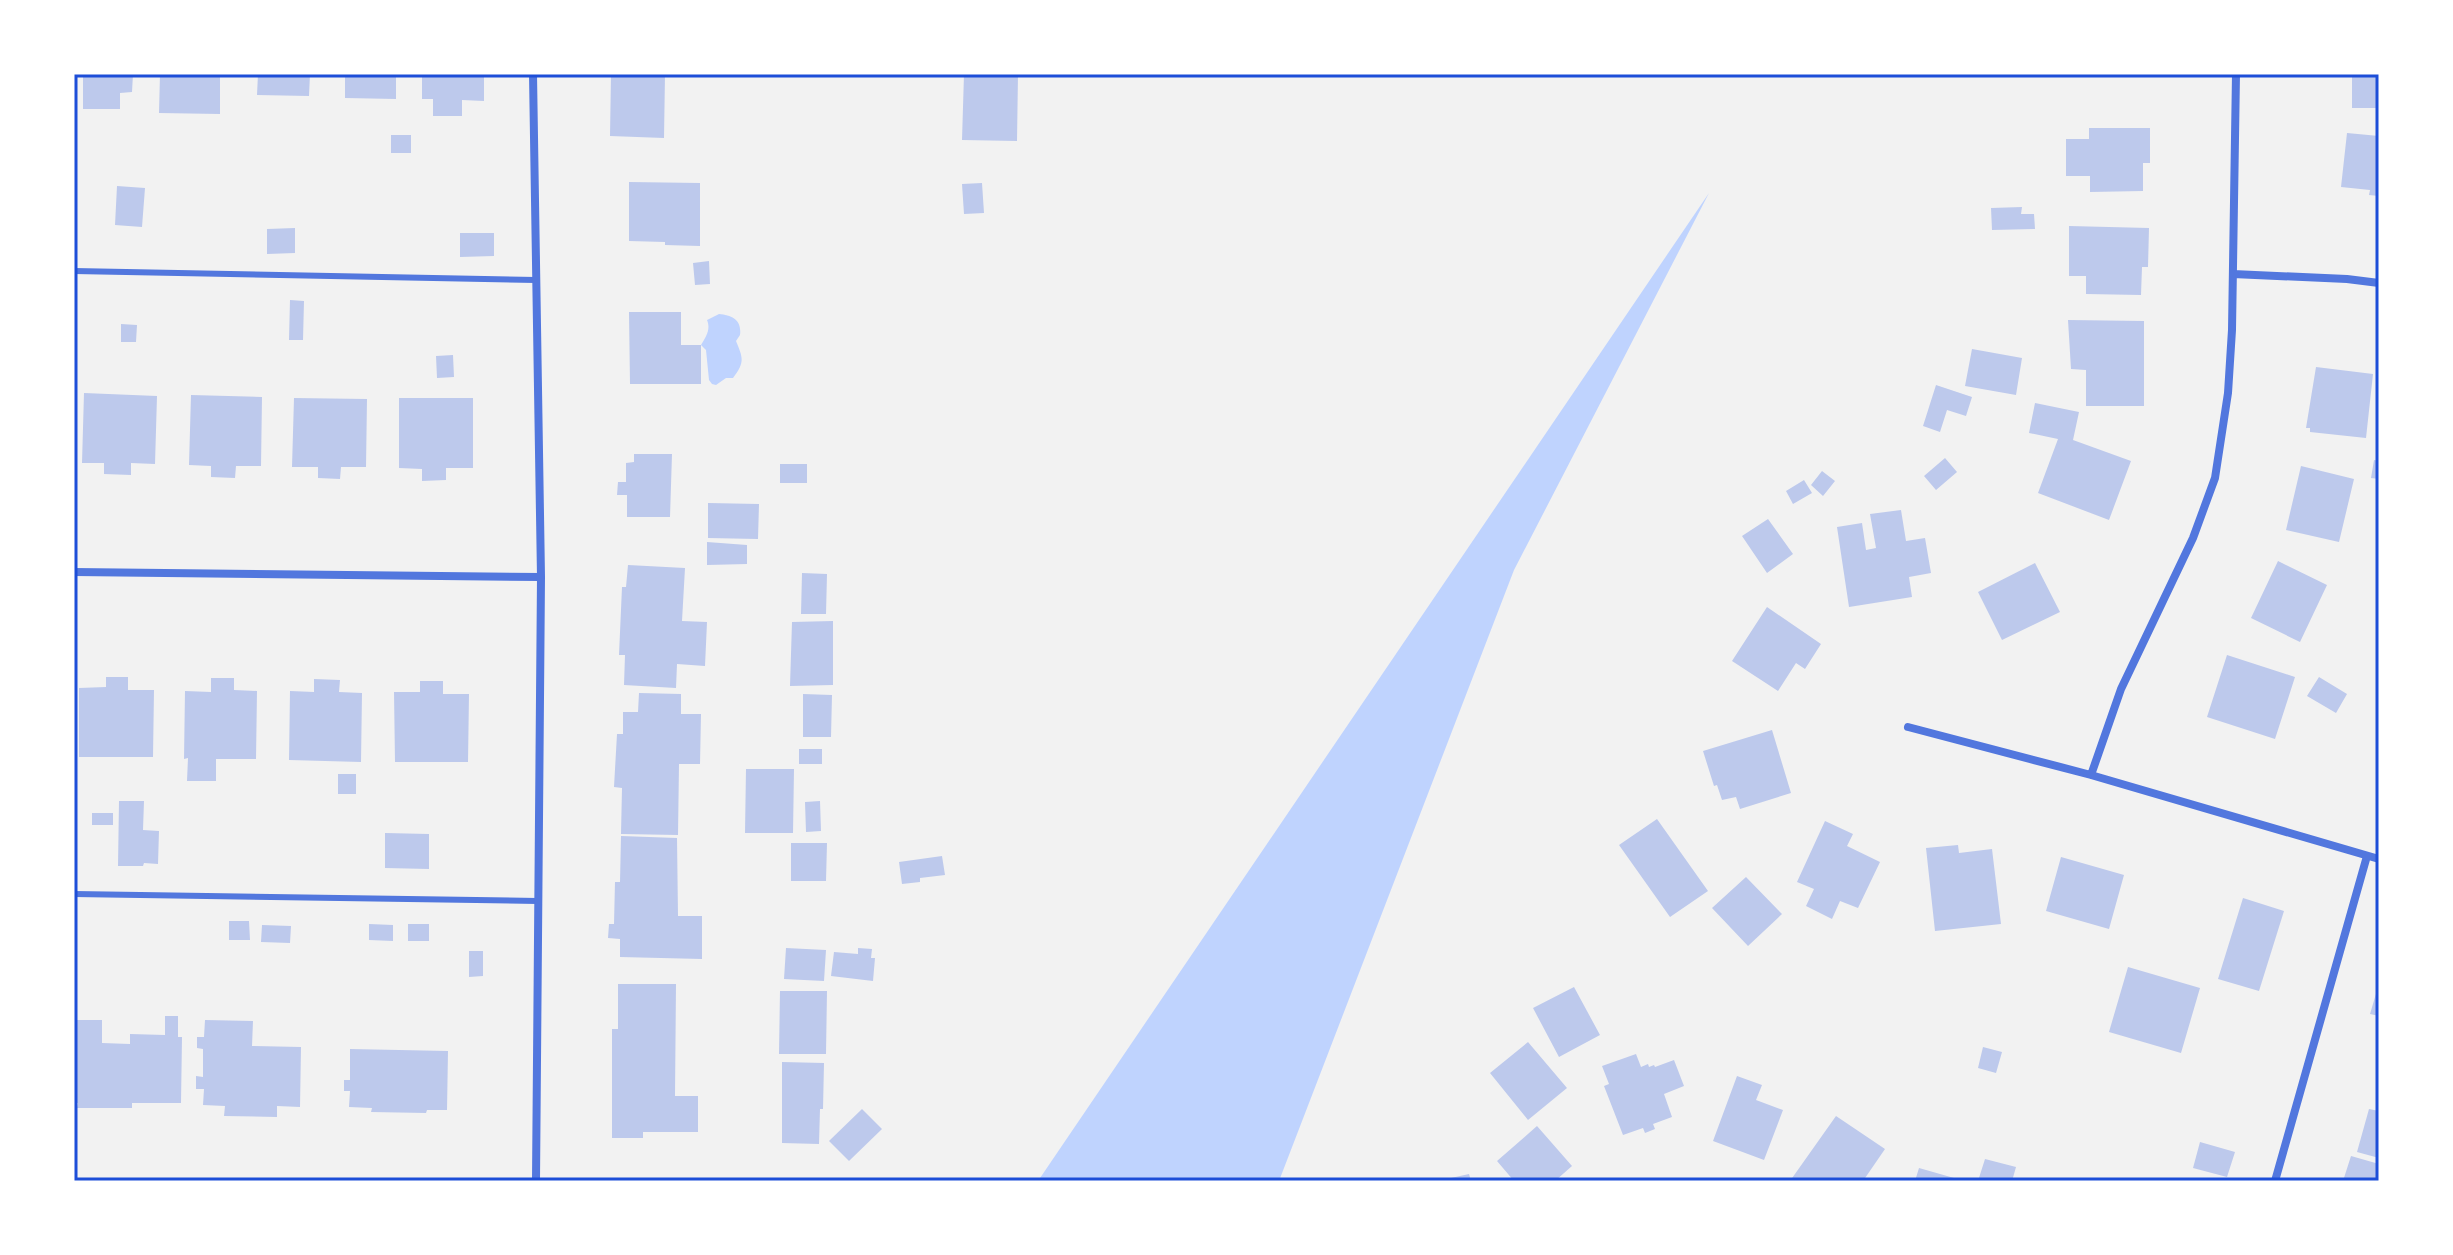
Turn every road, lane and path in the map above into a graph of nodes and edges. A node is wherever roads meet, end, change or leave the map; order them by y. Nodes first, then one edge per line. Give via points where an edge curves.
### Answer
1 (533, 74) edge
2 (2236, 74) edge
3 (74, 271) edge
4 (2233, 274) junction
5 (536, 280) junction
6 (2379, 283) edge
7 (74, 572) edge
8 (541, 577) junction
9 (1908, 727) dead end
10 (2091, 775) junction
11 (2367, 856) junction
12 (2379, 859) edge
13 (74, 894) edge
14 (538, 901) junction
15 (536, 1181) edge
16 (2275, 1181) edge

1 - 5 street
2 - 4 street
3 - 5 lane
4 - 6 street
4 - 10 street via 2228,393 2215,478 2193,538 2121,689
5 - 8 street
7 - 8 street
8 - 14 street
9 - 10 street
10 - 11 street
11 - 12 street
11 - 16 street
13 - 14 lane
14 - 15 street

